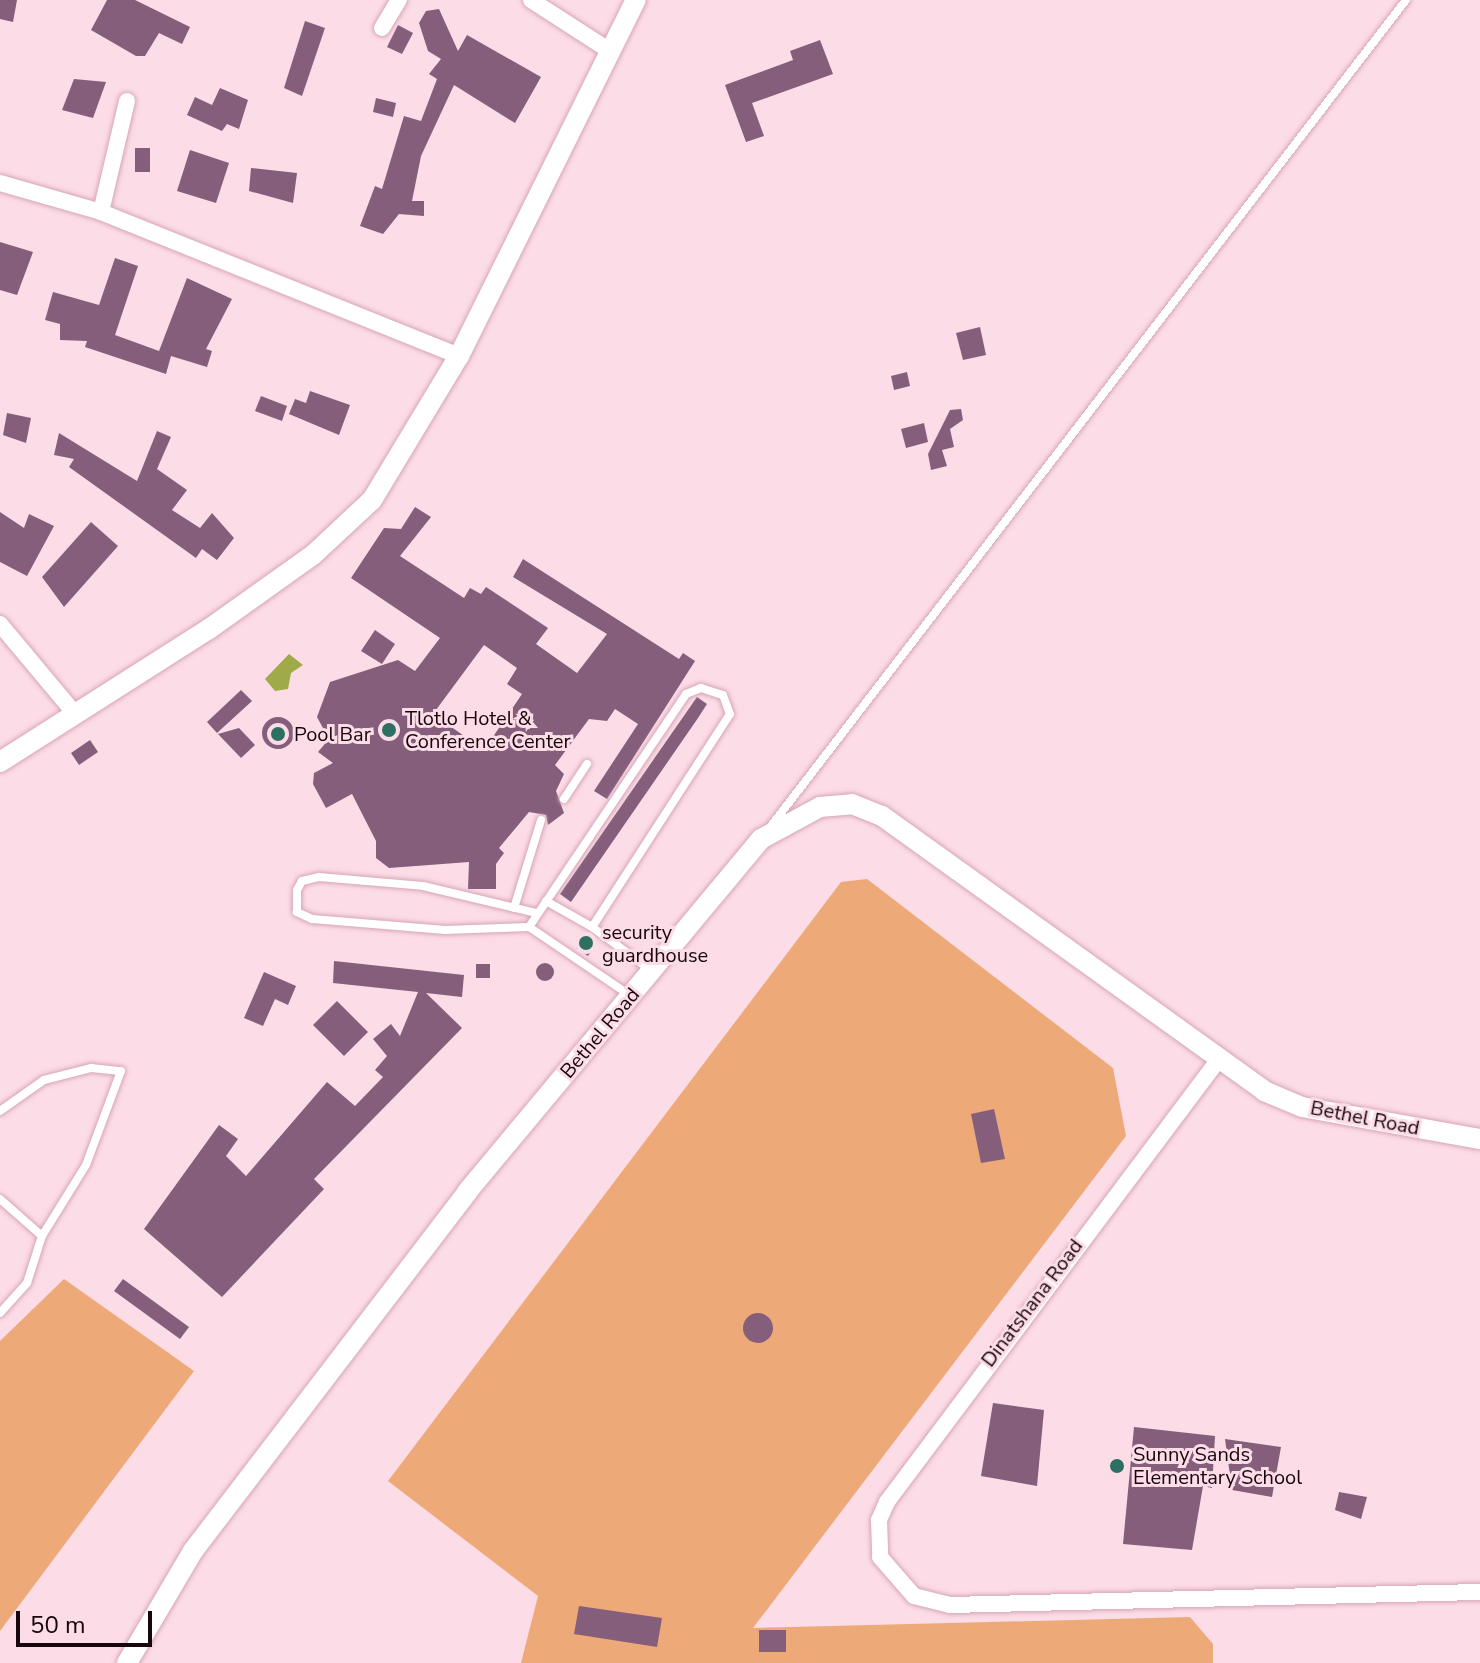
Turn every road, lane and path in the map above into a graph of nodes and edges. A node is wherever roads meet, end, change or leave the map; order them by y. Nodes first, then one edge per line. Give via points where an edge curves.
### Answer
1 (399, 0) edge
2 (531, 0) edge
3 (636, 0) edge
4 (1389, 0) edge
5 (1403, 3) edge
6 (382, 28) dead end
7 (610, 51) junction
8 (127, 101) dead end
9 (0, 183) edge
10 (101, 212) junction
11 (459, 356) junction
12 (0, 624) edge
13 (76, 715) junction
14 (0, 762) edge
15 (587, 764) dead end
16 (564, 799) dead end
17 (541, 820) dead end
18 (761, 839) junction
19 (546, 901) junction
20 (514, 908) junction
21 (536, 913) junction
22 (529, 927) junction
23 (592, 927) junction
24 (653, 972) junction
25 (631, 997) junction
26 (1216, 1063) junction
27 (0, 1111) edge
28 (1480, 1139) edge
29 (0, 1199) edge
30 (42, 1236) junction
31 (0, 1313) edge
32 (1480, 1592) edge
33 (127, 1663) edge

1 - 6 street
2 - 7 street
3 - 7 street
4 - 5 lane
5 - 18 lane
7 - 11 street
8 - 10 street
9 - 10 street
10 - 11 street
11 - 13 street via 398,467 324,545
12 - 13 street
13 - 14 street
15 - 16 lane
17 - 20 lane
18 - 24 street, Bethel Road
18 - 26 street, Bethel Road via 820,807 852,804 882,816
19 - 21 lane
19 - 23 lane
19 - 23 lane via 686,694 701,688 723,695 731,703 724,726
20 - 21 lane
20 - 22 lane via 423,886 319,877 302,881 296,903 300,916 312,919 445,930
21 - 22 lane
22 - 25 lane
23 - 24 lane
24 - 25 street, Bethel Road
25 - 33 street, Bethel Road via 467,1192 193,1551
26 - 28 street, Bethel Road via 1302,1107
26 - 32 street, Dinatshana Road via 887,1502 879,1520 880,1557 914,1596 950,1605
27 - 30 lane via 44,1080 91,1068 121,1071 86,1165
29 - 30 lane
30 - 31 lane via 27,1283

